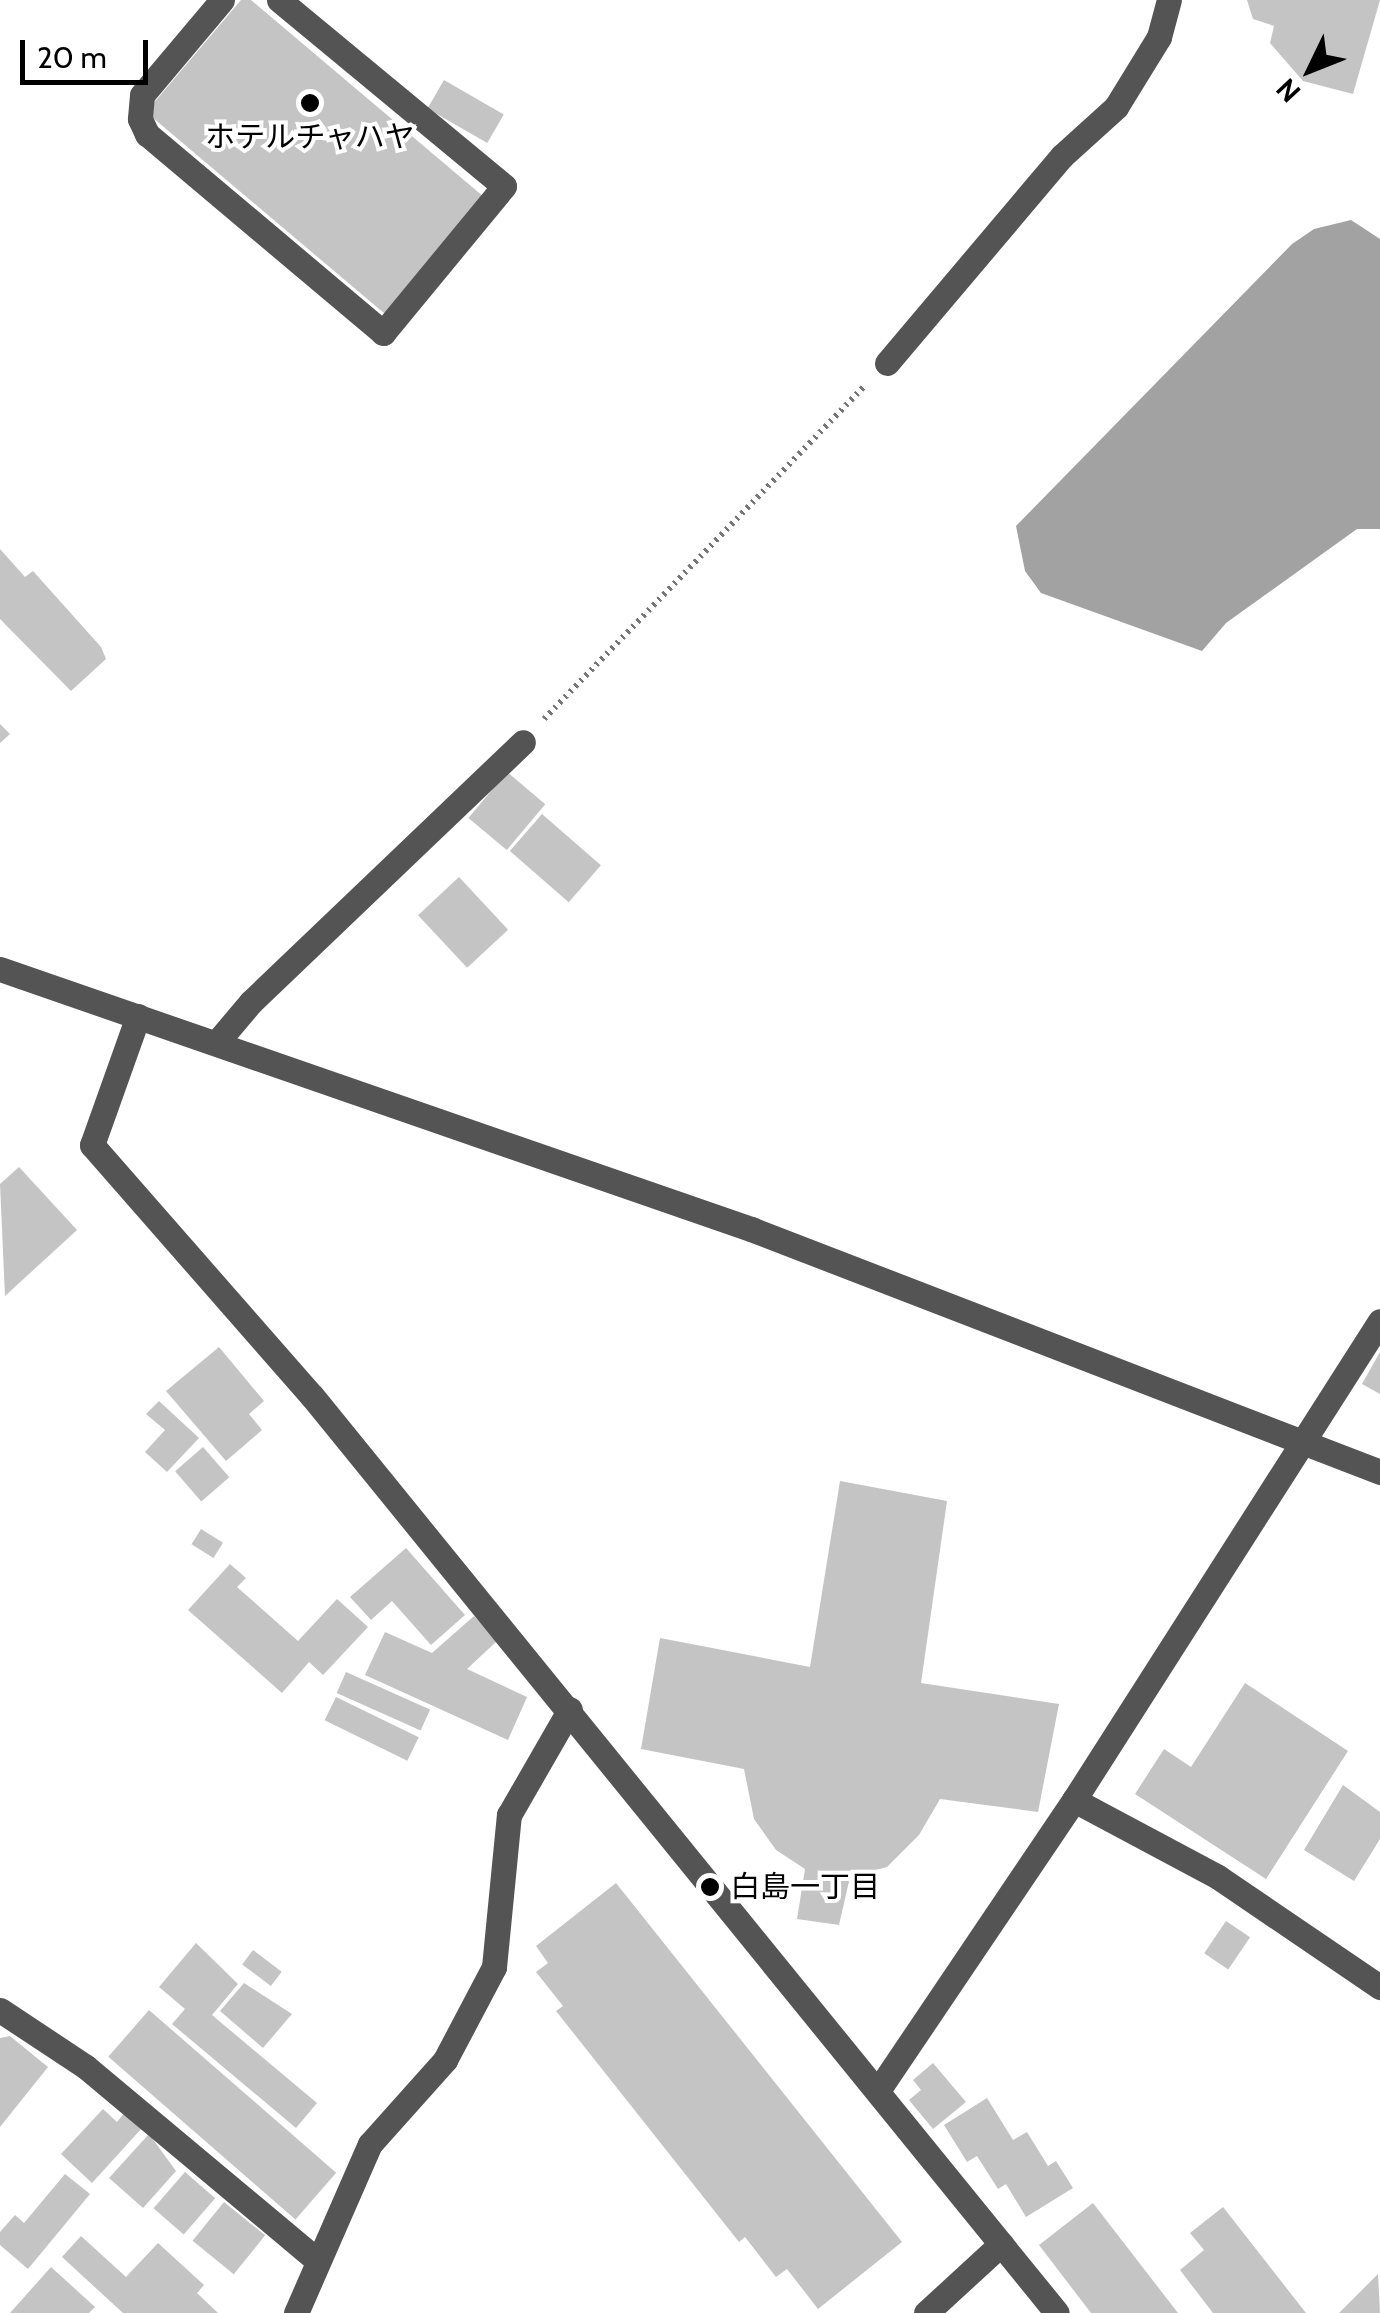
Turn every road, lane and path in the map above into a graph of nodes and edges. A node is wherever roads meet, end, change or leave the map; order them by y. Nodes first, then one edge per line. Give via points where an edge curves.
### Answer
1 (222, 0) edge
2 (279, 0) edge
3 (1169, 0) edge
4 (887, 362) joint
5 (522, 742) joint
6 (0, 969) edge
7 (138, 1016) junction
8 (218, 1041) junction
9 (1380, 1321) edge
10 (1304, 1440) junction
11 (1380, 1472) edge
12 (570, 1709) junction
13 (1074, 1800) junction
14 (1380, 1987) edge
15 (0, 2010) edge
16 (879, 2089) junction
17 (1001, 2244) junction
18 (317, 2260) junction
19 (296, 2313) edge
20 (926, 2313) edge
21 (1057, 2313) edge

1 - 2 street via 142,95 140,119 148,134 383,333 504,186
3 - 4 street via 1159,37 1116,107 1062,156
4 - 5 path
5 - 8 street via 250,1002
6 - 7 street
7 - 8 street
7 - 12 street via 92,1144 312,1396
8 - 10 street via 751,1229
9 - 10 street
10 - 11 street
10 - 13 street
12 - 16 street
12 - 18 street via 509,1815 494,1967 445,2060 370,2144
13 - 14 street via 1218,1877
13 - 16 street
15 - 18 street via 86,2067
16 - 17 street
17 - 20 street
17 - 21 street
18 - 19 street

